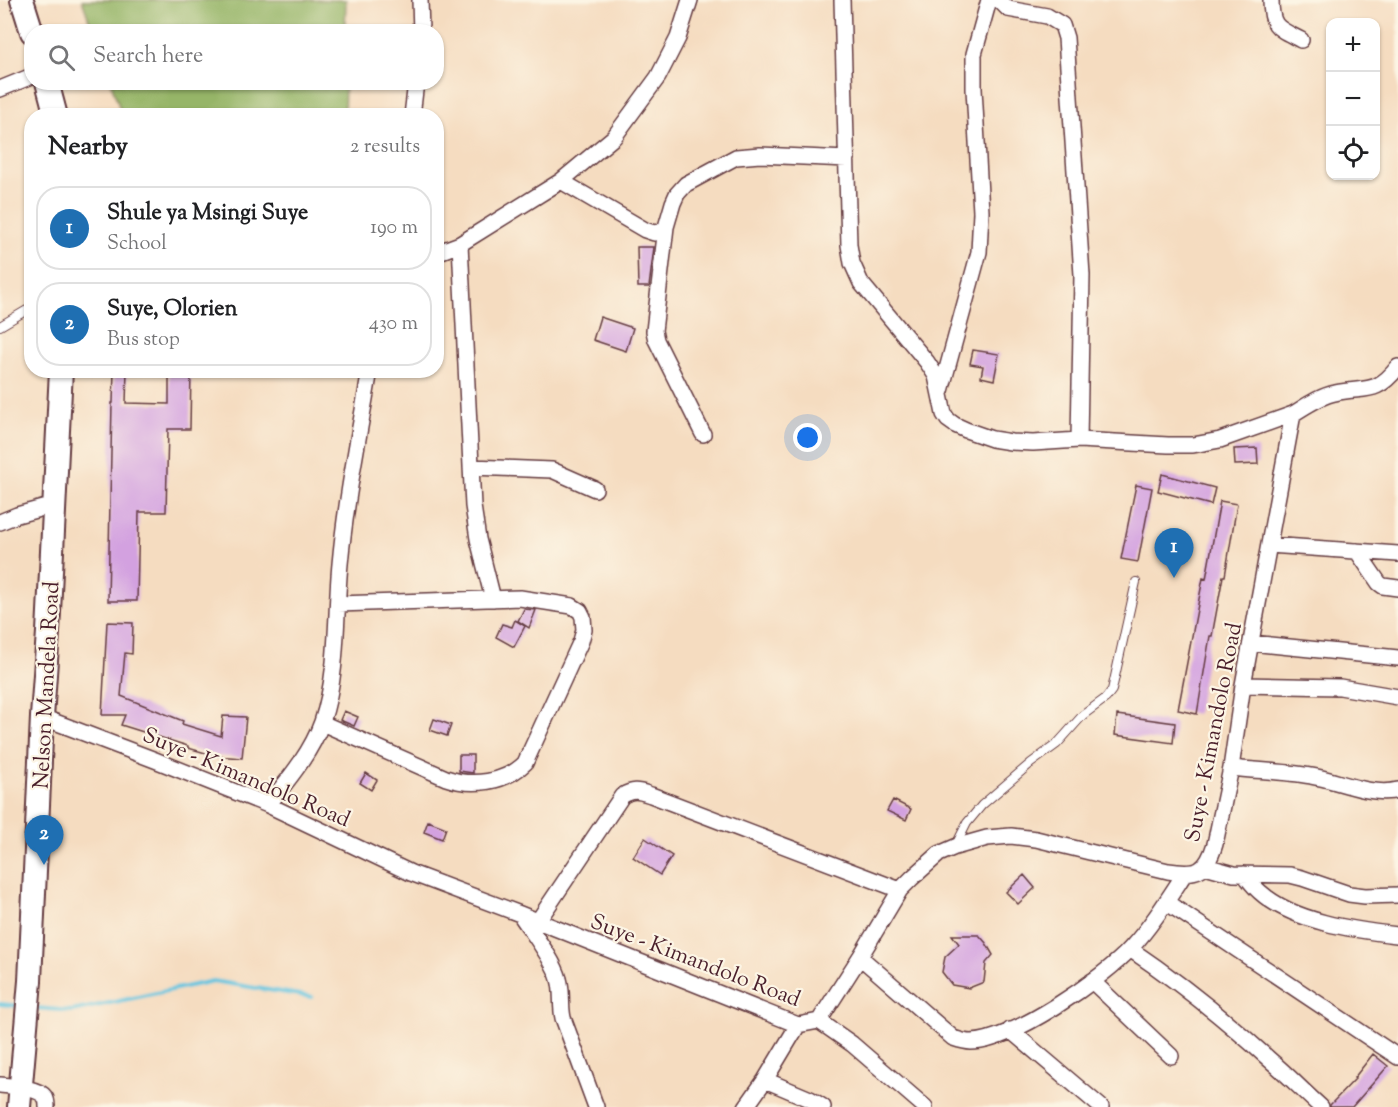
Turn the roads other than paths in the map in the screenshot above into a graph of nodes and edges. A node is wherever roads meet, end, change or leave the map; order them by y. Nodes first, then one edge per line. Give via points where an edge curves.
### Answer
1 (22, 0) edge
2 (420, 0) edge
3 (690, 0) edge
4 (842, 0) edge
5 (989, 0) edge
6 (999, 0) edge
7 (1272, 0) edge
8 (30, 24) edge
9 (421, 24) edge
10 (1301, 40) dead end
11 (24, 79) edge
12 (0, 89) edge
13 (49, 90) edge
14 (415, 90) edge
15 (54, 108) edge
16 (413, 108) edge
17 (847, 159) junction
18 (561, 181) junction
19 (666, 227) junction
20 (459, 244) junction
21 (444, 251) edge
22 (24, 312) edge
23 (0, 326) edge
24 (1398, 367) edge
25 (61, 378) edge
26 (369, 378) edge
27 (940, 393) junction
28 (1293, 414) junction
29 (703, 434) dead end
30 (1079, 440) junction
31 (471, 467) junction
32 (595, 489) dead end
33 (54, 505) junction
34 (0, 522) edge
35 (1269, 545) junction
36 (1357, 551) junction
37 (1398, 554) edge
38 (1136, 582) dead end
39 (1398, 588) edge
40 (493, 599) junction
41 (338, 604) junction
42 (1251, 643) junction
43 (1398, 658) edge
44 (1243, 685) junction
45 (1398, 698) edge
46 (42, 717) junction
47 (322, 723) junction
48 (1231, 768) junction
49 (1398, 790) edge
50 (268, 805) junction
51 (954, 847) junction
52 (1205, 866) junction
53 (1185, 873) junction
54 (1244, 874) junction
55 (900, 890) junction
56 (1398, 895) edge
57 (1166, 902) junction
58 (520, 914) junction
59 (538, 921) junction
60 (1397, 935) edge
61 (1130, 949) junction
62 (860, 957) junction
63 (1092, 981) junction
64 (819, 1021) junction
65 (798, 1025) junction
66 (1010, 1030) junction
67 (1171, 1056) dead end
68 (1398, 1057) edge
69 (765, 1080) junction
70 (13, 1093) edge
71 (47, 1107) edge
72 (596, 1107) edge
73 (746, 1107) edge
74 (823, 1107) edge
75 (925, 1107) edge
76 (1101, 1107) edge
77 (1321, 1107) edge

1 - 8 main road
2 - 9 street
3 - 18 street via 678,38 658,76 614,137
4 - 17 street
5 - 27 street via 974,54 981,212 979,252
6 - 30 street via 1008,9 1047,16 1062,25 1066,38 1082,274
7 - 10 street via 1273,21
11 - 12 street
13 - 15 main road
14 - 16 street
17 - 19 street via 736,157 686,184 673,202
17 - 27 street via 852,263 861,283 927,362
18 - 19 street via 645,230 661,232
18 - 20 street
19 - 29 street via 654,331
20 - 21 street
20 - 31 street
22 - 23 lane
24 - 28 street via 1376,387 1334,393
25 - 33 main road, Nelson Mandela Road
26 - 41 street via 345,521
27 - 30 street via 948,420 992,440
28 - 30 street via 1220,440 1193,445
28 - 35 street, Suye - Kimandolo Road
31 - 32 street via 552,470
31 - 40 street via 478,538
33 - 34 street
33 - 46 main road, Nelson Mandela Road
35 - 36 street
35 - 42 street, Suye - Kimandolo Road
36 - 37 street
36 - 39 street via 1379,583
38 - 51 lane via 1113,690 1083,715 1058,744 982,805
40 - 41 street
40 - 47 street via 520,598 572,606 580,611 585,630 525,763 517,771 480,783 458,782
41 - 47 street via 332,682
42 - 43 street
42 - 44 street, Suye - Kimandolo Road
44 - 45 street via 1340,687
44 - 48 street, Suye - Kimandolo Road
46 - 50 street, Suye - Kimandolo Road
46 - 70 main road, Nelson Mandela Road via 26,1037
47 - 50 street via 310,748
48 - 49 street via 1312,776 1374,791
48 - 52 street, Suye - Kimandolo Road via 1215,844
50 - 58 street, Suye - Kimandolo Road via 411,873
51 - 53 street, Suye - Kimandolo Road via 1011,836
51 - 55 street, Suye - Kimandolo Road via 939,854
52 - 53 street, Suye - Kimandolo Road
52 - 54 street
53 - 57 street
54 - 56 street via 1290,875 1348,894
54 - 60 street via 1261,893 1286,910 1353,930
55 - 59 street via 651,795 630,791 622,796
55 - 62 street, Suye - Kimandolo Road
57 - 61 street
57 - 68 street
58 - 59 street, Suye - Kimandolo Road
58 - 72 street via 556,970 562,1012
59 - 65 street, Suye - Kimandolo Road
61 - 63 street
61 - 77 street via 1217,1015
62 - 64 street, Suye - Kimandolo Road
62 - 66 street via 958,1040 985,1040
63 - 66 street
63 - 67 street
64 - 65 street, Suye - Kimandolo Road
64 - 75 street
65 - 69 street
66 - 76 street
69 - 73 street
69 - 74 street
70 - 71 street via 42,1094

